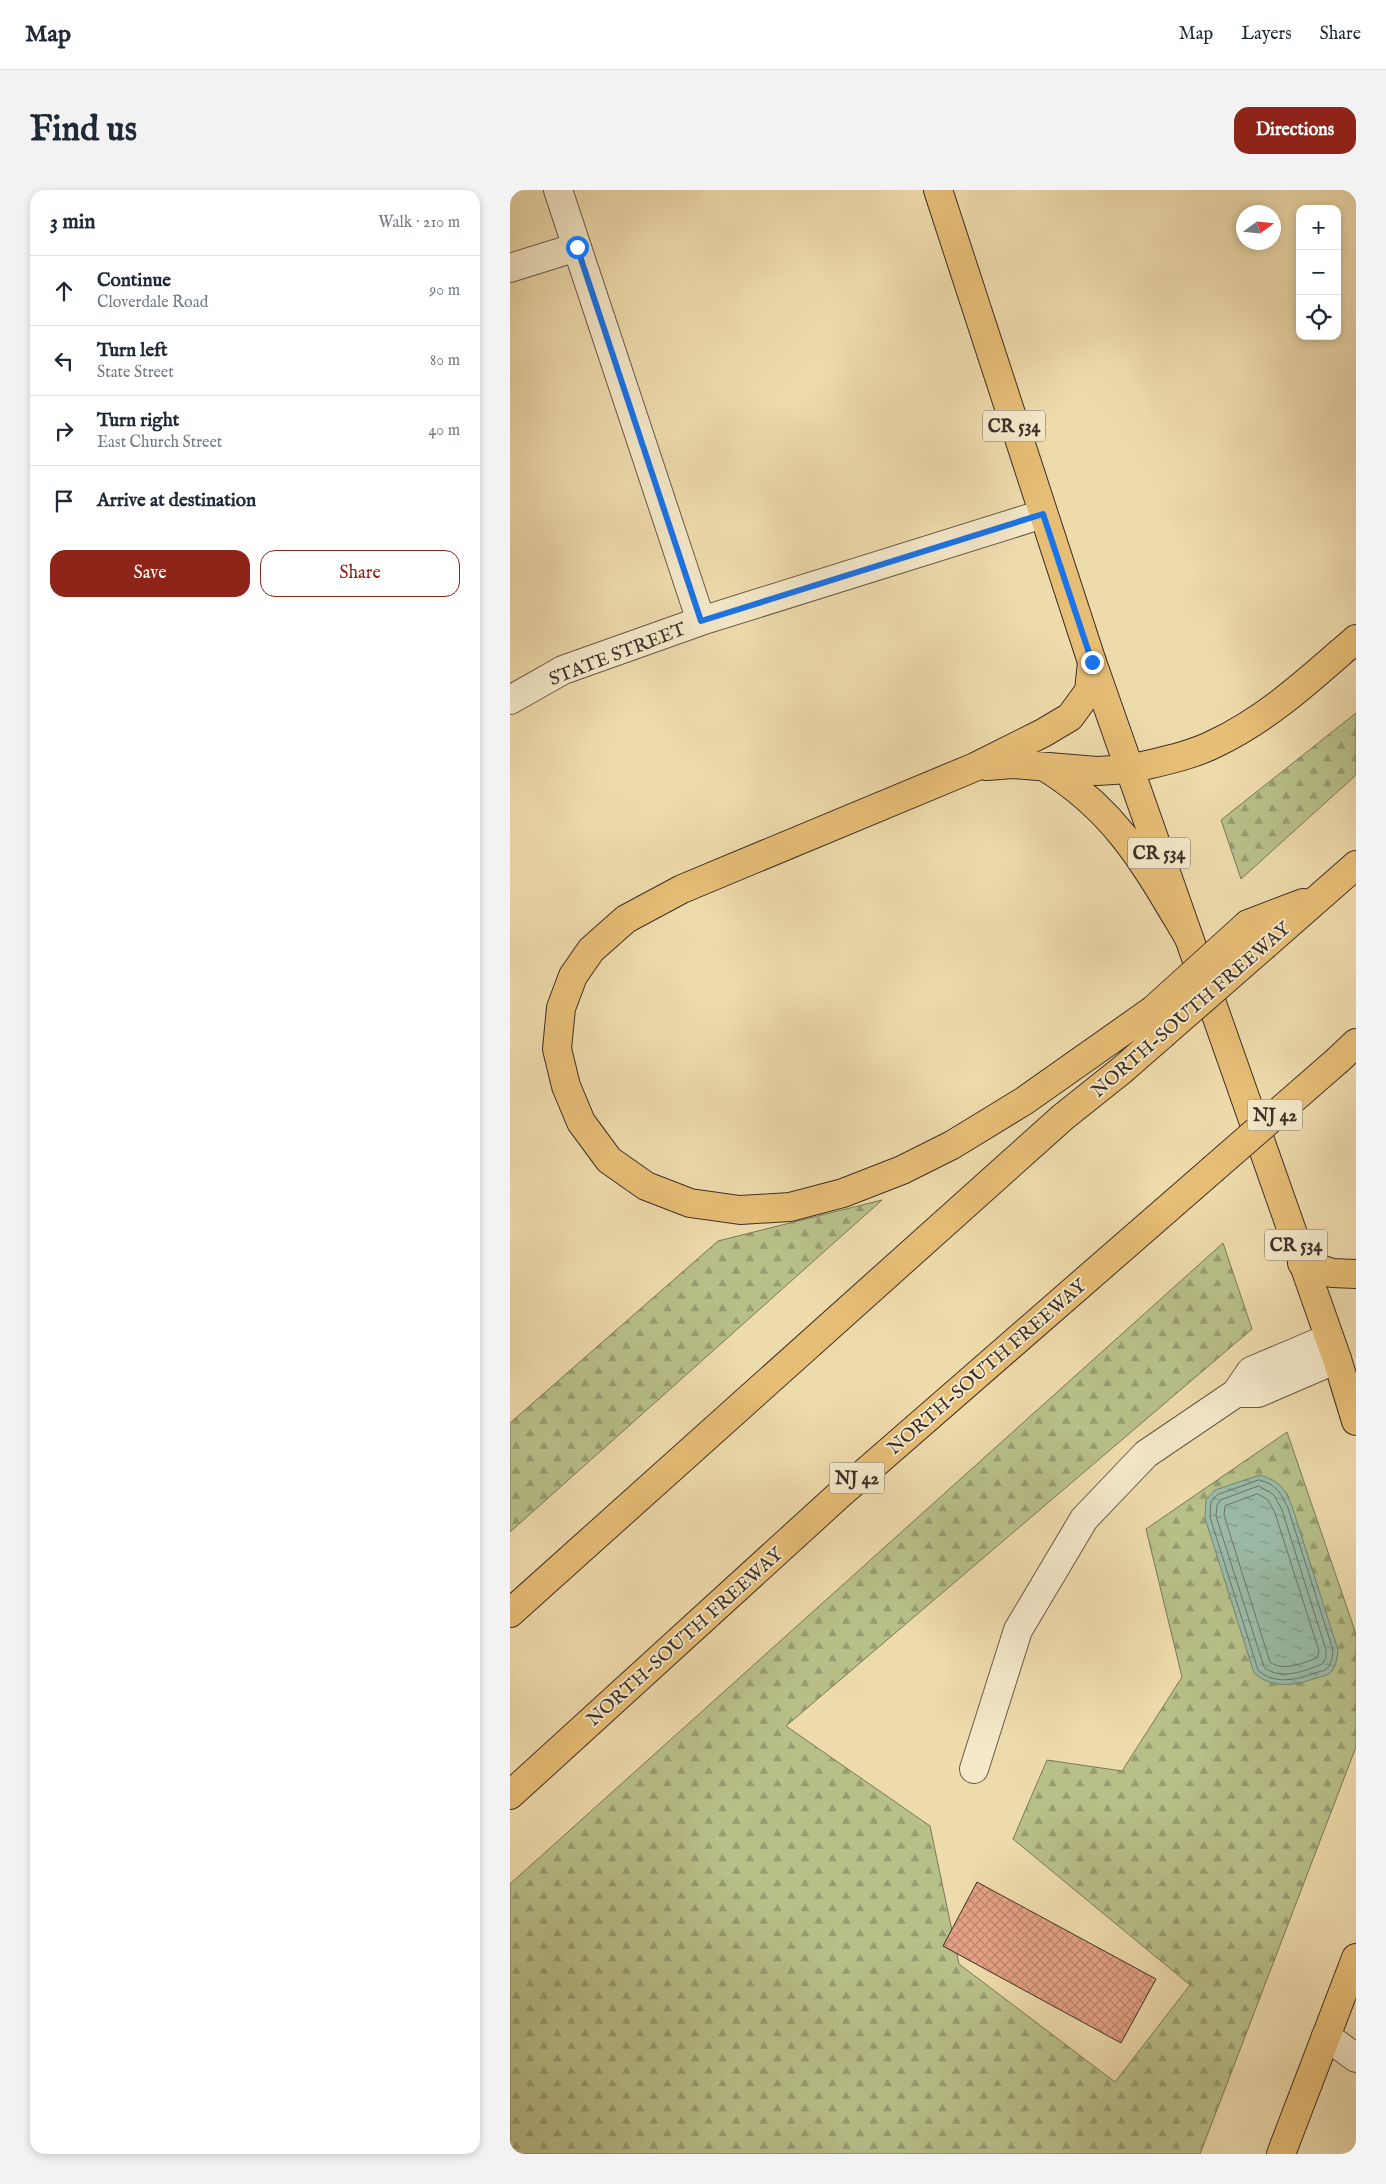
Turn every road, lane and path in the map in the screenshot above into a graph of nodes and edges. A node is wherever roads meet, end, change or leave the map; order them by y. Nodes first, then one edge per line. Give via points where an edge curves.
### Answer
1 (558, 190) edge
2 (938, 190) edge
3 (577, 247) junction
4 (510, 268) edge
5 (1043, 514) junction
6 (701, 621) junction
7 (1356, 639) edge
8 (1092, 662) junction
9 (510, 700) edge
10 (975, 767) junction
11 (1044, 767) junction
12 (1130, 768) junction
13 (1356, 865) edge
14 (1321, 896) junction
15 (1189, 938) junction
16 (1347, 1051) edge
17 (1302, 1263) junction
18 (1356, 1274) edge
19 (1333, 1349) junction
20 (1356, 1421) edge
21 (510, 1614) edge
22 (974, 1769) dead end
23 (510, 1795) edge
24 (1356, 1958) edge
25 (1326, 2036) junction
26 (1356, 2058) edge
27 (1281, 2154) edge

1 - 3 street
2 - 5 main road, CR 534
3 - 4 street
3 - 6 street
5 - 6 street, STATE STREET
5 - 8 main road, CR 534
6 - 9 street, STATE STREET via 563,670
7 - 12 main road via 1256,722 1213,745 1174,759
8 - 10 main road via 1089,691 1070,717
8 - 12 main road, CR 534
10 - 11 main road via 1013,764
10 - 14 main road, bridge via 682,888 626,918 592,950 573,976 561,1008 557,1049 566,1086 581,1122 608,1160 646,1186 698,1204 740,1210 790,1207 843,1193 952,1146 1024,1101 1153,1010 1248,924
11 - 12 main road via 1097,771
11 - 15 main road via 1070,782 1116,826 1146,867
12 - 15 main road, CR 534
13 - 14 main road, NORTH-SOUTH FREEWAY
14 - 21 main road, NORTH-SOUTH FREEWAY, bridge via 1162,1036 1062,1117
15 - 17 main road, CR 534
16 - 23 main road, NORTH-SOUTH FREEWAY / NJ 42, bridge via 839,1495
17 - 18 main road via 1332,1273
17 - 19 main road, CR 534
19 - 20 main road, CR 534
19 - 22 street via 1258,1394 1236,1394 1146,1454 1084,1519 1018,1630
24 - 25 main road
25 - 26 street
25 - 27 main road

